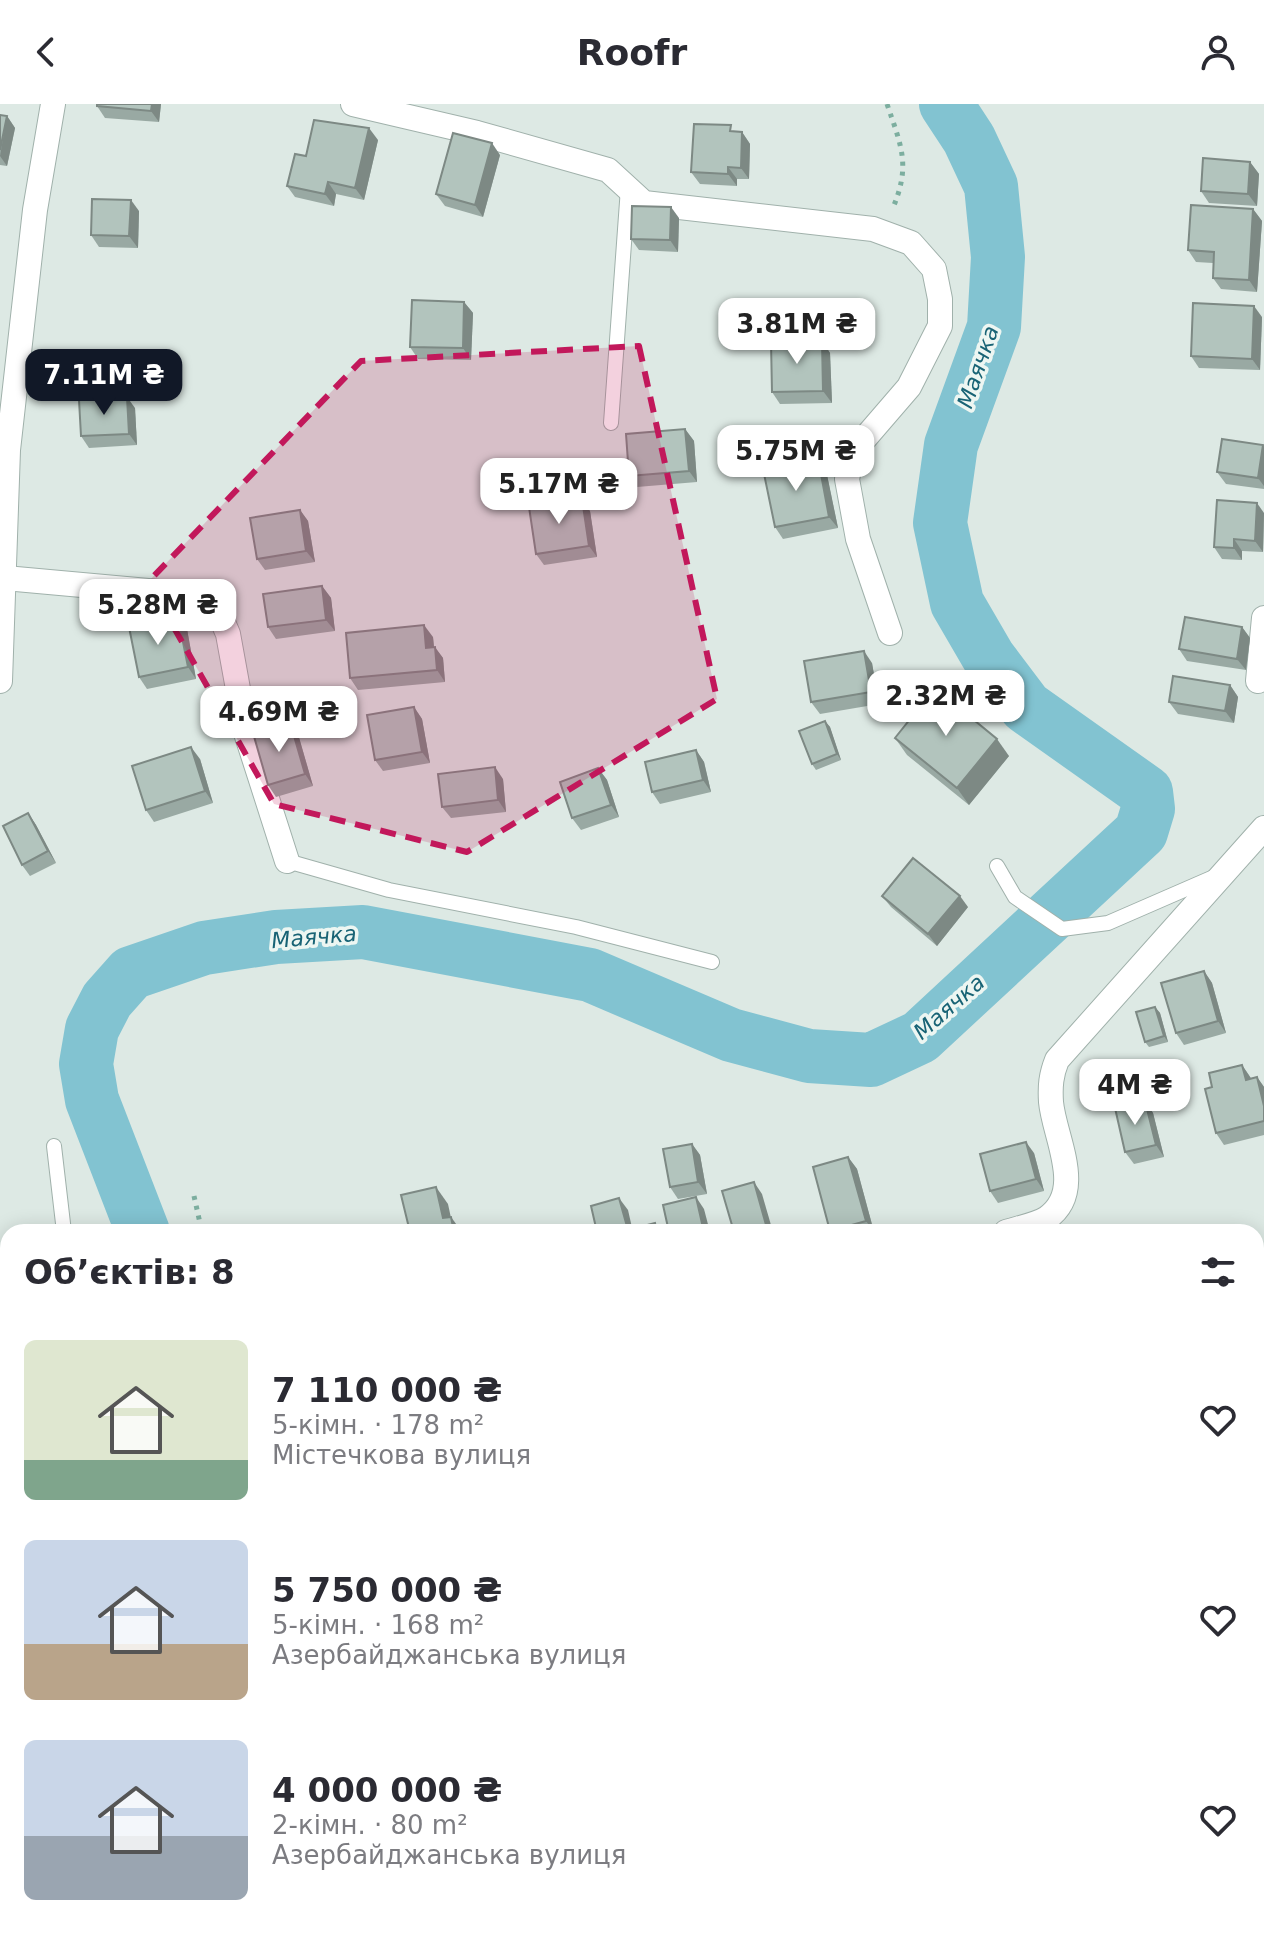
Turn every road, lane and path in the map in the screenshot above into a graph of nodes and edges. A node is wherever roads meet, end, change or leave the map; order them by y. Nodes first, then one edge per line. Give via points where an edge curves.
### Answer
1 (53, 104) edge
2 (353, 104) edge
3 (887, 104) edge
4 (628, 188) junction
5 (873, 229) junction
6 (611, 423) dead end
7 (4, 449) edge
8 (5, 578) junction
9 (1264, 618) edge
10 (890, 633) dead end
11 (0, 681) edge
12 (1258, 681) dead end
13 (1264, 828) edge
14 (287, 861) joint
15 (997, 866) dead end
16 (1224, 873) junction
17 (712, 962) dead end
18 (54, 1146) dead end
19 (194, 1196) dead end
20 (63, 1224) edge
21 (200, 1224) edge
22 (1029, 1224) edge

1 - 7 street
2 - 4 street via 608,170
3 - 5 path via 905,176 893,210
4 - 5 street via 644,203
4 - 6 lane
5 - 10 street via 911,243 934,269 940,299 940,326 927,356 909,387 853,452 847,479 858,539
7 - 8 street
8 - 11 street
8 - 14 street via 192,595 216,606 228,634 246,733
9 - 12 street
13 - 16 street
14 - 17 lane via 389,890 576,927
15 - 16 lane via 1015,897 1062,929 1108,923
16 - 22 street via 1057,1060 1050,1078 1051,1106 1067,1179 1060,1202 1047,1218
18 - 20 lane
19 - 21 path

